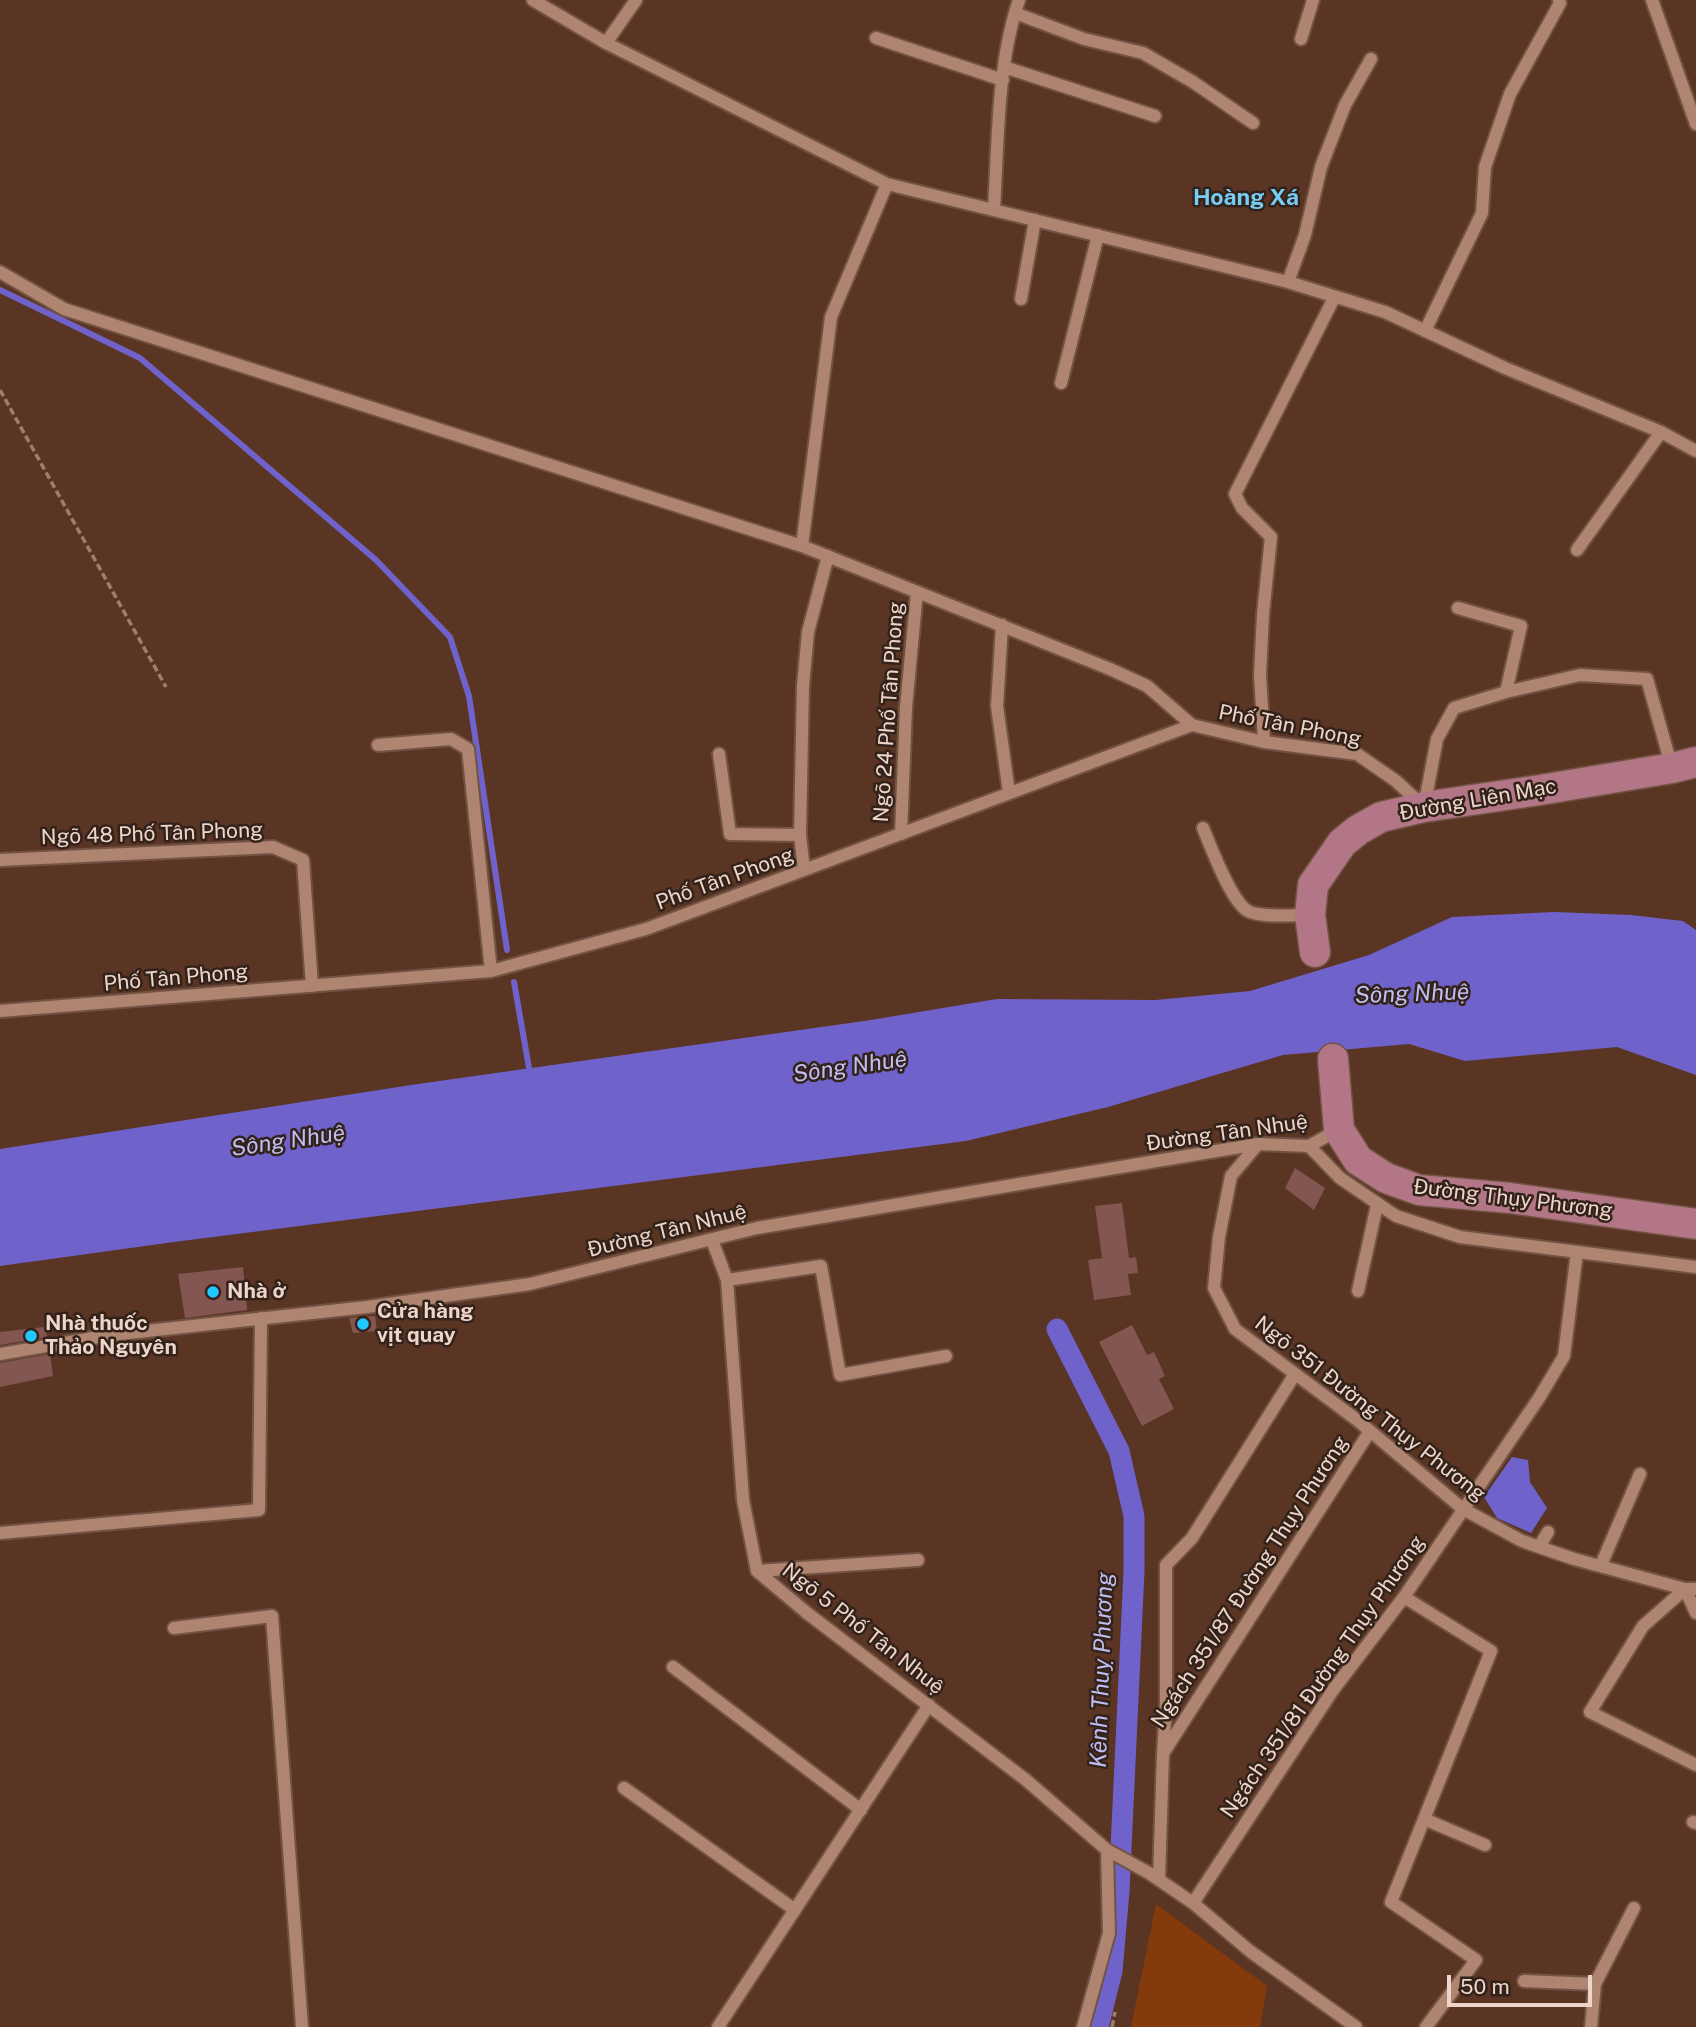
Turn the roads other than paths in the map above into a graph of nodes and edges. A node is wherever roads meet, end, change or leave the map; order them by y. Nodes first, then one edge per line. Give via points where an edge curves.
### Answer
1 (533, 0) edge
2 (636, 0) edge
3 (1019, 0) edge
4 (1313, 0) edge
5 (1559, 0) edge
6 (1652, 0) edge
7 (1014, 13) junction
8 (876, 38) dead end
9 (1301, 39) dead end
10 (606, 43) junction
11 (1371, 59) dead end
12 (1003, 73) junction
13 (1155, 116) dead end
14 (1253, 122) dead end
15 (1696, 124) edge
16 (887, 184) junction
17 (994, 210) junction
18 (1035, 220) junction
19 (1098, 234) junction
20 (0, 272) edge
21 (1288, 282) junction
22 (1334, 298) junction
23 (1021, 299) dead end
24 (1425, 331) junction
25 (1061, 383) dead end
26 (1661, 432) junction
27 (1696, 450) edge
28 (802, 546) junction
29 (1577, 550) dead end
30 (828, 556) junction
31 (917, 592) junction
32 (1458, 608) dead end
33 (1002, 625) junction
34 (1506, 692) junction
35 (1192, 725) junction
36 (1264, 743) junction
37 (378, 745) dead end
38 (719, 754) dead end
39 (1684, 765) edge
40 (1009, 793) junction
41 (1424, 807) junction
42 (1203, 828) dead end
43 (901, 834) junction
44 (800, 835) junction
45 (0, 860) edge
46 (804, 870) junction
47 (1310, 915) junction
48 (1315, 952) dead end
49 (491, 971) junction
50 (312, 986) junction
51 (0, 1011) edge
52 (1332, 1059) dead end
53 (1339, 1130) junction
54 (1258, 1144) junction
55 (1309, 1146) junction
56 (1377, 1205) junction
57 (1696, 1224) edge
58 (712, 1240) junction
59 (1577, 1252) junction
60 (1696, 1267) edge
61 (727, 1280) junction
62 (1358, 1291) dead end
63 (261, 1318) junction
64 (0, 1354) edge
65 (946, 1356) dead end
66 (1296, 1374) junction
67 (1370, 1431) junction
68 (1640, 1474) dead end
69 (1463, 1509) junction
70 (1548, 1532) dead end
71 (0, 1533) edge
72 (1539, 1547) junction
73 (918, 1560) dead end
74 (1601, 1565) junction
75 (757, 1571) junction
76 (1690, 1589) edge
77 (1404, 1597) junction
78 (1696, 1613) edge
79 (174, 1628) dead end
80 (673, 1668) dead end
81 (929, 1705) junction
82 (1163, 1754) junction
83 (1696, 1765) edge
84 (624, 1788) dead end
85 (861, 1810) junction
86 (1424, 1819) junction
87 (1485, 1845) dead end
88 (1107, 1850) junction
89 (1154, 1877) junction
90 (1193, 1903) junction
91 (1633, 1908) dead end
92 (795, 1910) junction
93 (1524, 1981) dead end
94 (1595, 1984) junction
95 (302, 2027) edge
96 (718, 2027) edge
97 (1083, 2027) edge
98 (1356, 2027) edge
99 (1426, 2027) edge
100 (1591, 2027) edge

1 - 10 street
2 - 10 street
3 - 7 street
4 - 9 street
5 - 24 street via 1510,94 1485,167 1482,213
6 - 15 street
7 - 12 street
7 - 14 street via 1143,53
8 - 12 street
10 - 16 street
11 - 21 street via 1345,105 1321,167
12 - 13 street
12 - 17 street
16 - 17 street
16 - 28 street via 831,317
17 - 18 street
18 - 19 street
18 - 23 street
19 - 21 street
19 - 25 street
20 - 28 street via 64,309
21 - 22 street
22 - 24 street via 1385,312
22 - 36 street via 1235,494 1242,509 1271,537 1260,675
24 - 26 street
26 - 27 street
26 - 29 street
28 - 30 street
30 - 31 street
30 - 44 street via 808,632
31 - 33 street
31 - 43 street, Ngõ 24 Phố Tân Phong
32 - 34 street via 1521,626
33 - 35 street via 1147,686
33 - 40 street via 997,706
34 - 39 street via 1580,675 1647,679
34 - 41 street via 1454,708 1437,739
35 - 36 street, Phố Tân Phong
35 - 40 street, Phố Tân Phong
36 - 41 street, Phố Tân Phong via 1357,754 1396,780
37 - 49 street via 451,739 468,749
38 - 44 street via 730,834
39 - 41 main road, Đường Liên Mạc
40 - 43 street, Phố Tân Phong
41 - 47 main road, Đường Liên Mạc via 1381,817 1342,843 1313,885
42 - 47 street via 1243,907 1255,913
43 - 46 street, Phố Tân Phong
44 - 46 street
45 - 50 street, Ngõ 48 Phố Tân Phong via 273,847 303,860
46 - 49 street, Phố Tân Phong via 646,929
47 - 48 main road, Đường Liên Mạc
49 - 50 street, Phố Tân Phong
50 - 51 street, Phố Tân Phong
52 - 53 main road, Đường Thụy Phương
53 - 55 street, Đường Tân Nhuệ
53 - 57 main road, Đường Thụy Phương via 1358,1160 1386,1178 1419,1190
54 - 55 street, Đường Tân Nhuệ
54 - 58 street, Đường Tân Nhuệ via 757,1228
54 - 66 street, Ngõ 351 Đường Thụy Phương via 1231,1176 1214,1288 1235,1329
55 - 56 street, Đường Thụy Phương via 1340,1178
56 - 59 street, Đường Thụy Phương via 1460,1237
56 - 62 street
58 - 61 street, Ngõ 5 Phố Tân Nhuệ
58 - 63 street, Đường Tân Nhuệ via 530,1284
59 - 60 street, Đường Thụy Phương
59 - 69 street, Ngách 351/81 Đường Thụy Phương via 1564,1356
61 - 65 street via 821,1266 840,1375
61 - 75 street, Ngõ 5 Phố Tân Nhuệ via 743,1500
63 - 64 street, Đường Tân Nhuệ via 110,1335
63 - 71 street via 259,1510
66 - 67 street, Ngõ 351 Đường Thụy Phương
66 - 82 street via 1192,1538 1166,1565
67 - 69 street, Ngõ 351 Đường Thụy Phương
67 - 82 street, Ngách 351/87 Đường Thụy Phương
68 - 74 street
69 - 72 street, Ngõ 351 Đường Thụy Phương
69 - 77 street, Ngách 351/81 Đường Thụy Phương
70 - 72 street
72 - 74 street, Ngõ 351 Đường Thụy Phương
73 - 75 street
74 - 76 street, Ngõ 351 Đường Thụy Phương
75 - 81 street, Ngõ 5 Phố Tân Nhuệ
76 - 78 street
76 - 83 street via 1643,1626 1590,1712
77 - 86 street via 1491,1651
77 - 90 street, Ngách 351/81 Đường Thụy Phương via 1333,1690
79 - 95 street via 272,1616
80 - 85 street
81 - 85 street
81 - 88 street, Ngõ 5 Phố Tân Nhuệ
82 - 89 street
84 - 92 street
85 - 92 street
86 - 87 street
86 - 99 street via 1391,1902 1476,1960
88 - 89 street, Ngõ 5 Phố Tân Nhuệ
88 - 97 street via 1109,1933
89 - 90 street, Ngõ 5 Phố Tân Nhuệ
90 - 98 street, Ngõ 5 Phố Tân Nhuệ via 1251,1952
91 - 94 street
92 - 96 street
93 - 94 street
94 - 100 street

